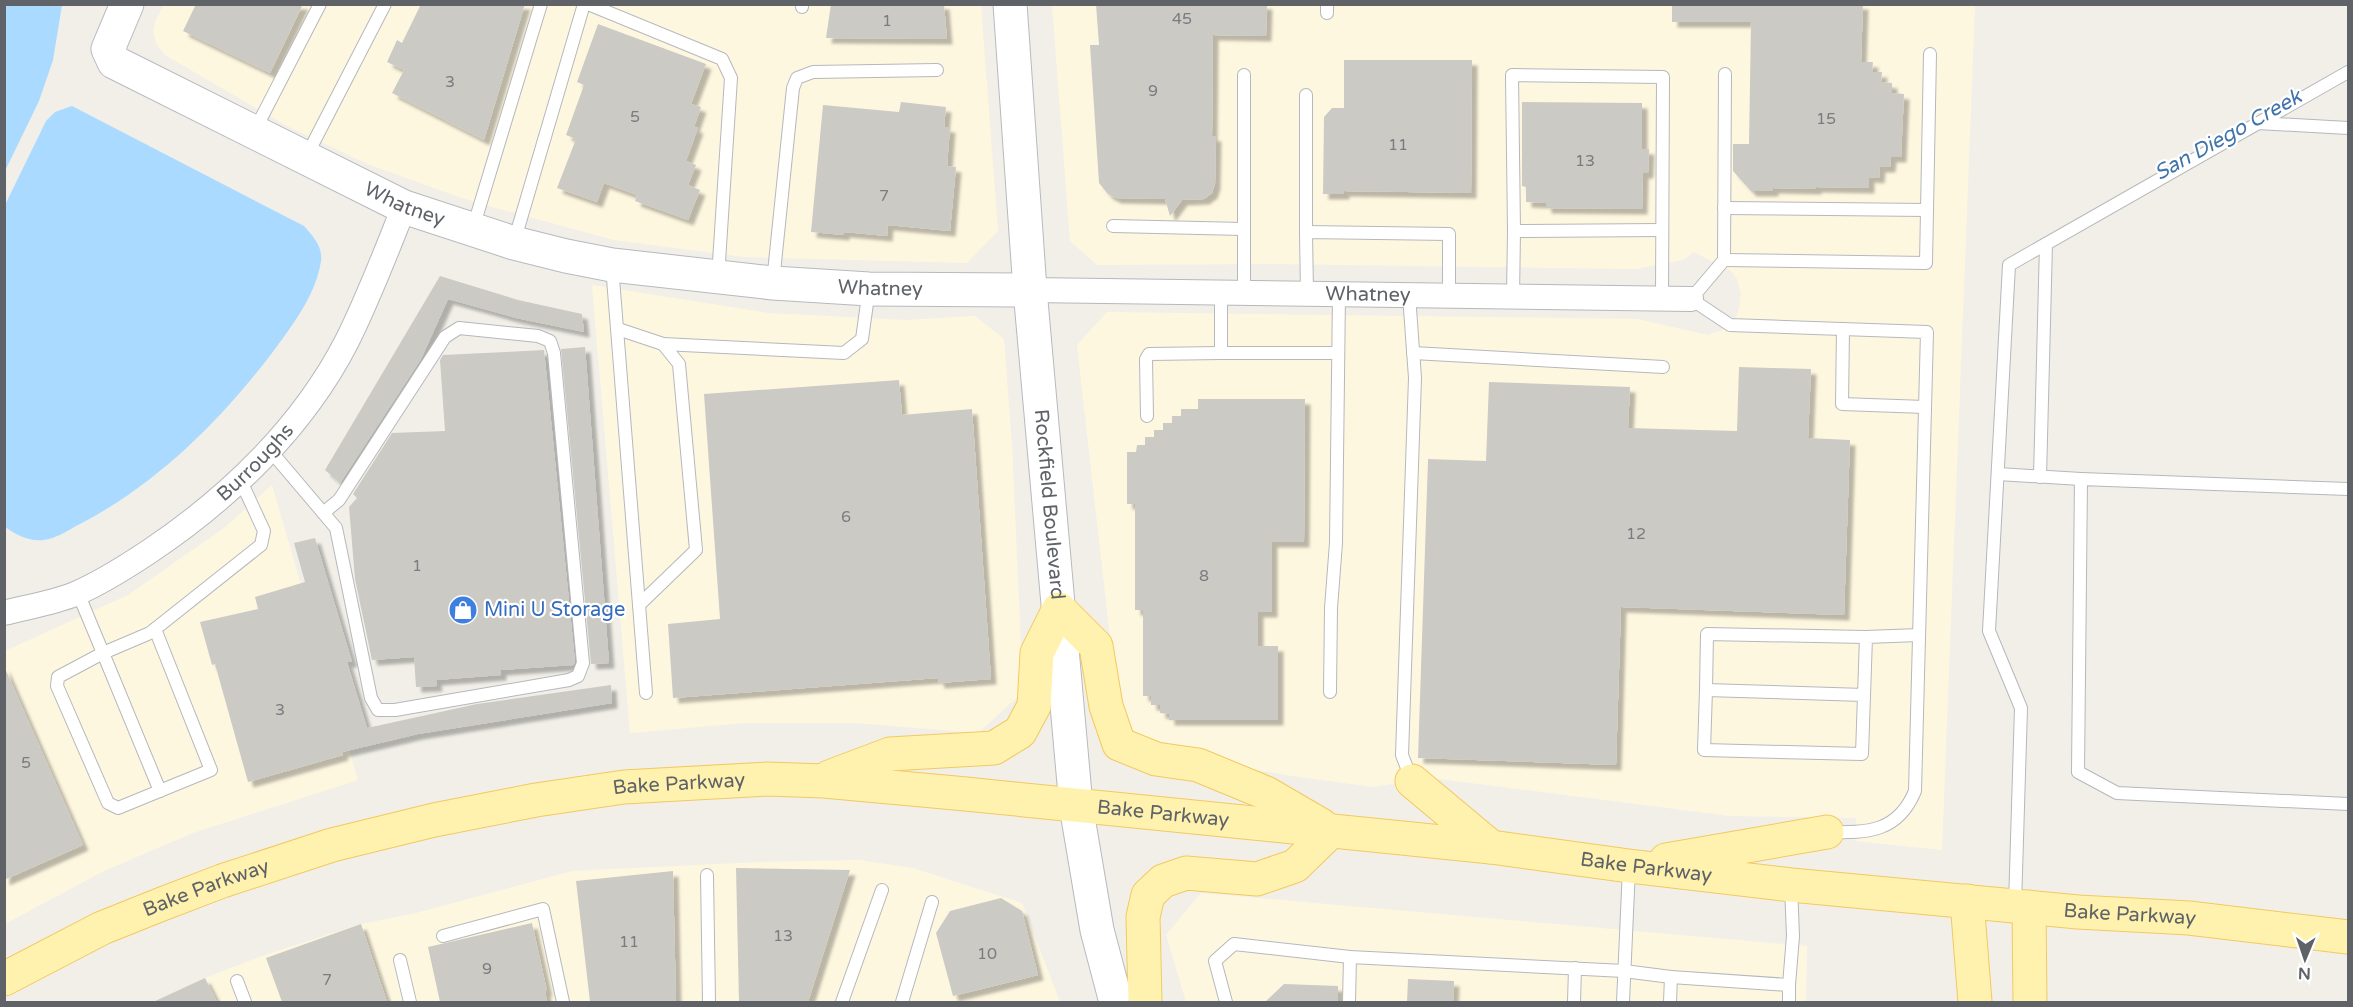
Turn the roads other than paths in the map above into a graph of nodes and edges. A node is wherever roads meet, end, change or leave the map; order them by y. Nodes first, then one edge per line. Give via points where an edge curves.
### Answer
1 (127, 4) edge
2 (320, 4) edge
3 (385, 4) edge
4 (541, 4) edge
5 (586, 4) edge
6 (1010, 4) edge
7 (1930, 54) dead end
8 (937, 70) dead end
9 (2348, 72) edge
10 (1725, 74) dead end
11 (1244, 75) dead end
12 (1306, 95) dead end
13 (2258, 123) junction
14 (2349, 128) edge
15 (254, 131) junction
16 (306, 158) junction
17 (404, 207) junction
18 (1724, 208) junction
19 (1927, 210) junction
20 (1113, 226) dead end
21 (1243, 229) junction
22 (473, 230) junction
23 (1662, 230) junction
24 (1514, 231) junction
25 (1306, 232) junction
26 (514, 243) junction
27 (2046, 244) junction
28 (1724, 260) junction
29 (612, 265) junction
30 (718, 278) junction
31 (773, 283) junction
32 (869, 289) junction
33 (1030, 290) junction
34 (1232, 293) junction
35 (1308, 294) junction
36 (1339, 294) junction
37 (1409, 295) junction
38 (1449, 296) junction
39 (1512, 297) junction
40 (1662, 299) junction
41 (1691, 299) junction
42 (618, 329) junction
43 (1844, 329) junction
44 (663, 345) junction
45 (1221, 353) junction
46 (1338, 353) junction
47 (1413, 353) junction
48 (1663, 366) dead end
49 (1925, 406) junction
50 (1147, 416) dead end
51 (269, 449) junction
52 (1998, 474) junction
53 (2040, 477) junction
54 (240, 479) junction
55 (2081, 479) junction
56 (2349, 489) edge
57 (323, 513) junction
58 (78, 593) junction
59 (639, 605) junction
60 (1059, 609) junction
61 (4, 613) edge
62 (155, 629) junction
63 (1919, 635) junction
64 (1866, 637) junction
65 (102, 653) junction
66 (1706, 690) junction
67 (1330, 692) dead end
68 (646, 693) dead end
69 (1864, 695) junction
70 (819, 781) junction
71 (1412, 781) joint
72 (160, 791) junction
73 (2349, 804) edge
74 (1076, 806) junction
75 (1331, 831) junction
76 (1827, 832) joint
77 (1491, 848) junction
78 (1629, 867) junction
79 (707, 875) dead end
80 (1791, 885) junction
81 (882, 890) dead end
82 (1967, 901) junction
83 (932, 902) dead end
84 (2022, 907) junction
85 (444, 936) dead end
86 (2349, 937) edge
87 (1350, 957) junction
88 (400, 960) dead end
89 (1575, 968) junction
90 (1624, 971) junction
91 (1671, 977) junction
92 (4, 978) edge
93 (237, 981) dead end
94 (1789, 985) junction
95 (245, 1002) edge
96 (410, 1002) edge
97 (563, 1002) edge
98 (709, 1002) edge
99 (842, 1002) edge
100 (902, 1002) edge
101 (1116, 1002) edge
102 (1145, 1002) edge
103 (1226, 1002) edge
104 (1349, 1002) edge
105 (1574, 1002) edge
106 (1623, 1002) edge
107 (1670, 1002) edge
108 (1789, 1002) edge
109 (1975, 1002) edge
110 (2030, 1002) edge

1 - 15 street, Whatney via 108,49 114,62
2 - 15 lane
3 - 16 lane
4 - 22 lane
5 - 26 lane
5 - 30 lane via 722,59 729,69
6 - 33 street, Rockfield Boulevard
7 - 19 lane
8 - 31 lane via 813,72 797,78 792,88
9 - 13 lane
10 - 18 lane
11 - 21 lane
12 - 25 lane
13 - 14 lane
13 - 27 lane
15 - 16 street, Whatney
16 - 17 street, Whatney
17 - 22 street, Whatney
17 - 51 street, Burroughs via 346,342 309,400
18 - 19 lane
18 - 28 lane
19 - 28 lane via 1926,263
20 - 21 lane
21 - 34 lane
22 - 26 street, Whatney
23 - 24 lane
23 - 24 lane via 1663,77 1512,75
23 - 40 lane
24 - 39 lane
25 - 35 lane
25 - 38 lane via 1449,234
26 - 29 street, Whatney
27 - 52 lane via 2009,265
27 - 53 lane
28 - 41 lane
29 - 30 street, Whatney
29 - 42 lane
30 - 31 street, Whatney
31 - 32 street, Whatney
32 - 33 street, Whatney
32 - 44 lane via 862,339 844,353
33 - 34 street, Whatney
33 - 60 street, Rockfield Boulevard
34 - 35 street, Whatney
34 - 45 lane
35 - 36 street, Whatney
36 - 37 street, Whatney
36 - 46 lane
37 - 38 street, Whatney
37 - 47 lane
38 - 39 street, Whatney
39 - 40 street, Whatney
40 - 41 street, Whatney
41 - 43 lane via 1730,325
42 - 44 lane
42 - 59 lane
43 - 49 lane via 1927,332
43 - 49 lane via 1842,404
44 - 59 lane via 679,364 696,550
45 - 46 lane
45 - 50 lane via 1149,354
46 - 67 lane
47 - 48 lane
47 - 71 lane via 1402,755
49 - 63 lane
51 - 54 street, Burroughs
51 - 57 lane
52 - 53 lane
52 - 84 lane via 1989,631 2021,708
53 - 55 lane
54 - 58 street, Burroughs via 182,530
54 - 62 lane via 264,531 261,544
55 - 56 lane
55 - 73 lane via 2078,772 2116,793
57 - 57 lane via 336,528 371,698 378,710 578,676 583,663 550,342 538,336 459,328 445,337 339,500
58 - 61 street, Burroughs
58 - 65 lane
59 - 68 lane
60 - 70 main road via 1037,653 1034,706 1020,732 994,748 890,754
60 - 74 street, Rockfield Boulevard
60 - 75 main road via 1096,646 1106,706 1119,744 1156,759 1198,765 1266,793
62 - 65 lane
62 - 72 lane via 211,770
63 - 64 lane
63 - 76 lane via 1915,791 1908,807 1880,828 1859,833
64 - 66 lane via 1707,634
64 - 69 lane
65 - 72 lane
65 - 72 lane via 58,677 57,686 108,803 118,808
66 - 69 lane
66 - 69 lane via 1704,750 1862,754
70 - 74 main road, Bake Parkway
70 - 92 main road, Bake Parkway via 767,779 624,787 445,818 332,845 222,881 102,928
71 - 77 main road
74 - 75 main road, Bake Parkway
74 - 101 street, Rockfield Boulevard via 1096,930
75 - 77 main road, Bake Parkway
75 - 102 main road via 1295,866 1257,879 1186,873 1163,881 1148,895 1143,917
76 - 78 main road
77 - 78 main road, Bake Parkway
78 - 80 main road, Bake Parkway
78 - 90 lane
79 - 98 lane
80 - 82 main road, Bake Parkway
80 - 94 lane via 1793,936
81 - 99 lane
82 - 84 main road, Bake Parkway
82 - 109 main road
83 - 100 lane
84 - 86 main road, Bake Parkway via 2189,918
84 - 110 main road
85 - 97 lane via 543,909
87 - 89 lane
87 - 103 lane via 1234,944 1215,961
87 - 104 lane
88 - 96 lane
89 - 90 lane
89 - 105 lane
90 - 91 lane
90 - 106 lane
91 - 94 lane
91 - 107 lane
93 - 95 lane
94 - 108 lane

